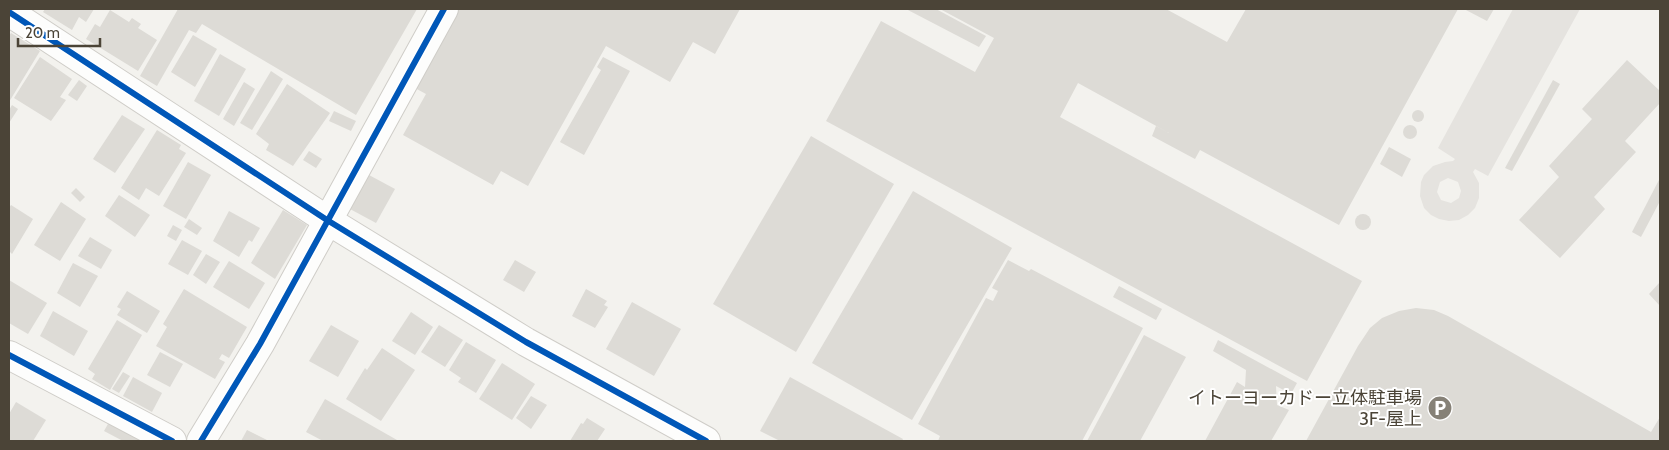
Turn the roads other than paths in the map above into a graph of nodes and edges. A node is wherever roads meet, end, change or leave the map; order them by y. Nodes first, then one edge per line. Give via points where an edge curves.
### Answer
1 (444, 9) edge
2 (9, 12) edge
3 (328, 220) junction
4 (9, 355) edge
5 (172, 441) edge
6 (201, 441) edge
7 (706, 441) edge

1 - 3 street
2 - 3 street
3 - 6 street via 260,344
3 - 7 street via 526,342
4 - 5 street

